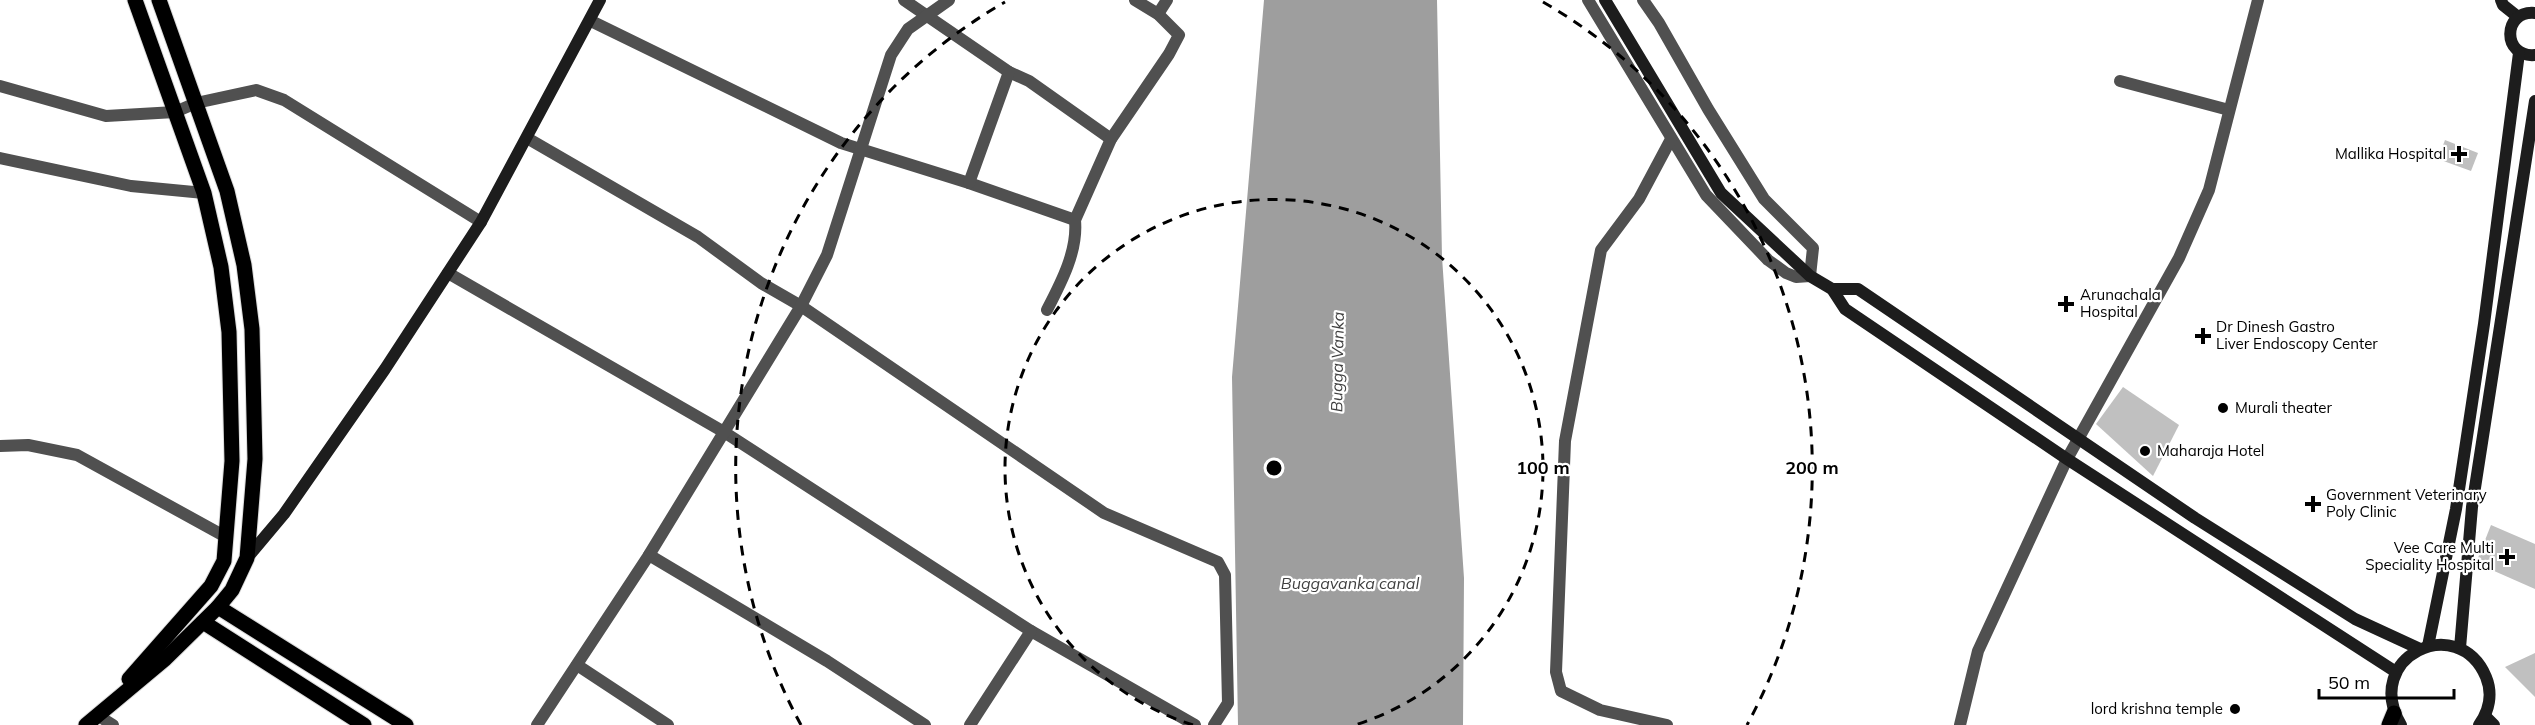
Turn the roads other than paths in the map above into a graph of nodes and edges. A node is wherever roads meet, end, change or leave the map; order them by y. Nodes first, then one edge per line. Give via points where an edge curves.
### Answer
1 (135, 0) edge
2 (159, 0) edge
3 (600, 0) edge
4 (904, 0) edge
5 (949, 0) edge
6 (1135, 0) edge
7 (1167, 0) edge
8 (1588, 0) edge
9 (1605, 0) edge
10 (1643, 0) edge
11 (2258, 0) edge
12 (2501, 0) edge
13 (2534, 10) edge
14 (927, 15) junction
15 (1158, 15) junction
16 (2518, 17) junction
17 (591, 21) junction
18 (2519, 53) junction
19 (2535, 56) edge
20 (1009, 72) junction
21 (2120, 81) dead end
22 (0, 86) edge
23 (2535, 100) edge
24 (196, 103) junction
25 (2229, 110) junction
26 (175, 112) junction
27 (527, 138) junction
28 (1111, 139) junction
29 (1671, 139) junction
30 (862, 149) junction
31 (0, 159) edge
32 (969, 183) junction
33 (204, 193) junction
34 (1075, 220) junction
35 (481, 222) junction
36 (447, 273) junction
37 (1810, 276) junction
38 (1832, 289) junction
39 (801, 306) junction
40 (1047, 310) dead end
41 (724, 432) junction
42 (2078, 439) junction
43 (0, 446) edge
44 (2067, 459) junction
45 (226, 537) junction
46 (649, 555) junction
47 (247, 558) junction
48 (218, 607) junction
49 (203, 622) junction
50 (1031, 631) junction
51 (2424, 648) junction
52 (2460, 648) junction
53 (577, 665) junction
54 (2396, 672) junction
55 (92, 720) edge
56 (2395, 721) edge
57 (2486, 722) edge
58 (113, 725) edge
59 (364, 725) edge
60 (406, 725) edge
61 (537, 725) edge
62 (668, 725) edge
63 (925, 725) edge
64 (970, 725) edge
65 (1195, 725) edge
66 (1215, 725) edge
67 (1667, 725) edge
68 (1960, 725) edge

1 - 26 main road
2 - 24 main road
3 - 17 main road
4 - 14 street
5 - 14 street
6 - 15 street
7 - 15 street
8 - 29 street
9 - 37 main road via 1721,193
10 - 37 street via 1764,199 1813,248
11 - 25 street
12 - 16 main road
13 - 16 main road
14 - 20 street
14 - 30 street via 908,29 891,55
15 - 28 street via 1179,35
16 - 18 main road via 2509,35
17 - 27 main road
17 - 30 street via 841,143
18 - 19 main road
18 - 51 main road via 2456,509
20 - 28 street via 1029,81
20 - 32 street
21 - 25 street
22 - 26 street via 106,116
23 - 52 main road via 2472,507
24 - 26 street
24 - 35 street via 256,90 284,100
24 - 47 main road via 227,191 244,265 252,329 255,459
25 - 42 street via 2209,190 2179,258
26 - 33 main road
27 - 35 main road
27 - 39 street via 698,237 761,283
28 - 34 street
29 - 37 street via 1706,195 1768,260 1796,277
29 - 67 street via 1639,199 1600,250 1565,441 1556,672 1561,691 1600,710
30 - 32 street
30 - 39 street via 827,255
31 - 33 street via 131,186
32 - 34 street
33 - 45 main road via 221,267 229,332 232,461
34 - 40 street via 1076,233 1063,278
35 - 36 main road
36 - 41 street
36 - 47 main road via 284,514
37 - 38 main road
38 - 42 main road via 1858,289
38 - 44 main road via 1845,309
39 - 41 street
39 - 66 street via 1104,513 1218,562 1226,575 1228,703
41 - 46 street
41 - 50 street
42 - 44 street
42 - 51 main road via 2346,613
43 - 45 street via 28,445 77,455
44 - 54 main road
44 - 68 street via 1978,651
45 - 55 main road via 224,561 211,586
46 - 53 street
46 - 63 street via 827,661
47 - 48 main road via 232,590
48 - 49 main road
48 - 60 main road
49 - 55 main road
49 - 59 main road
50 - 64 street
50 - 65 street
51 - 52 main road
51 - 54 main road via 2409,655
52 - 57 main road via 2482,667 2489,683
53 - 61 street
53 - 62 street
54 - 56 main road via 2390,697
55 - 58 street

